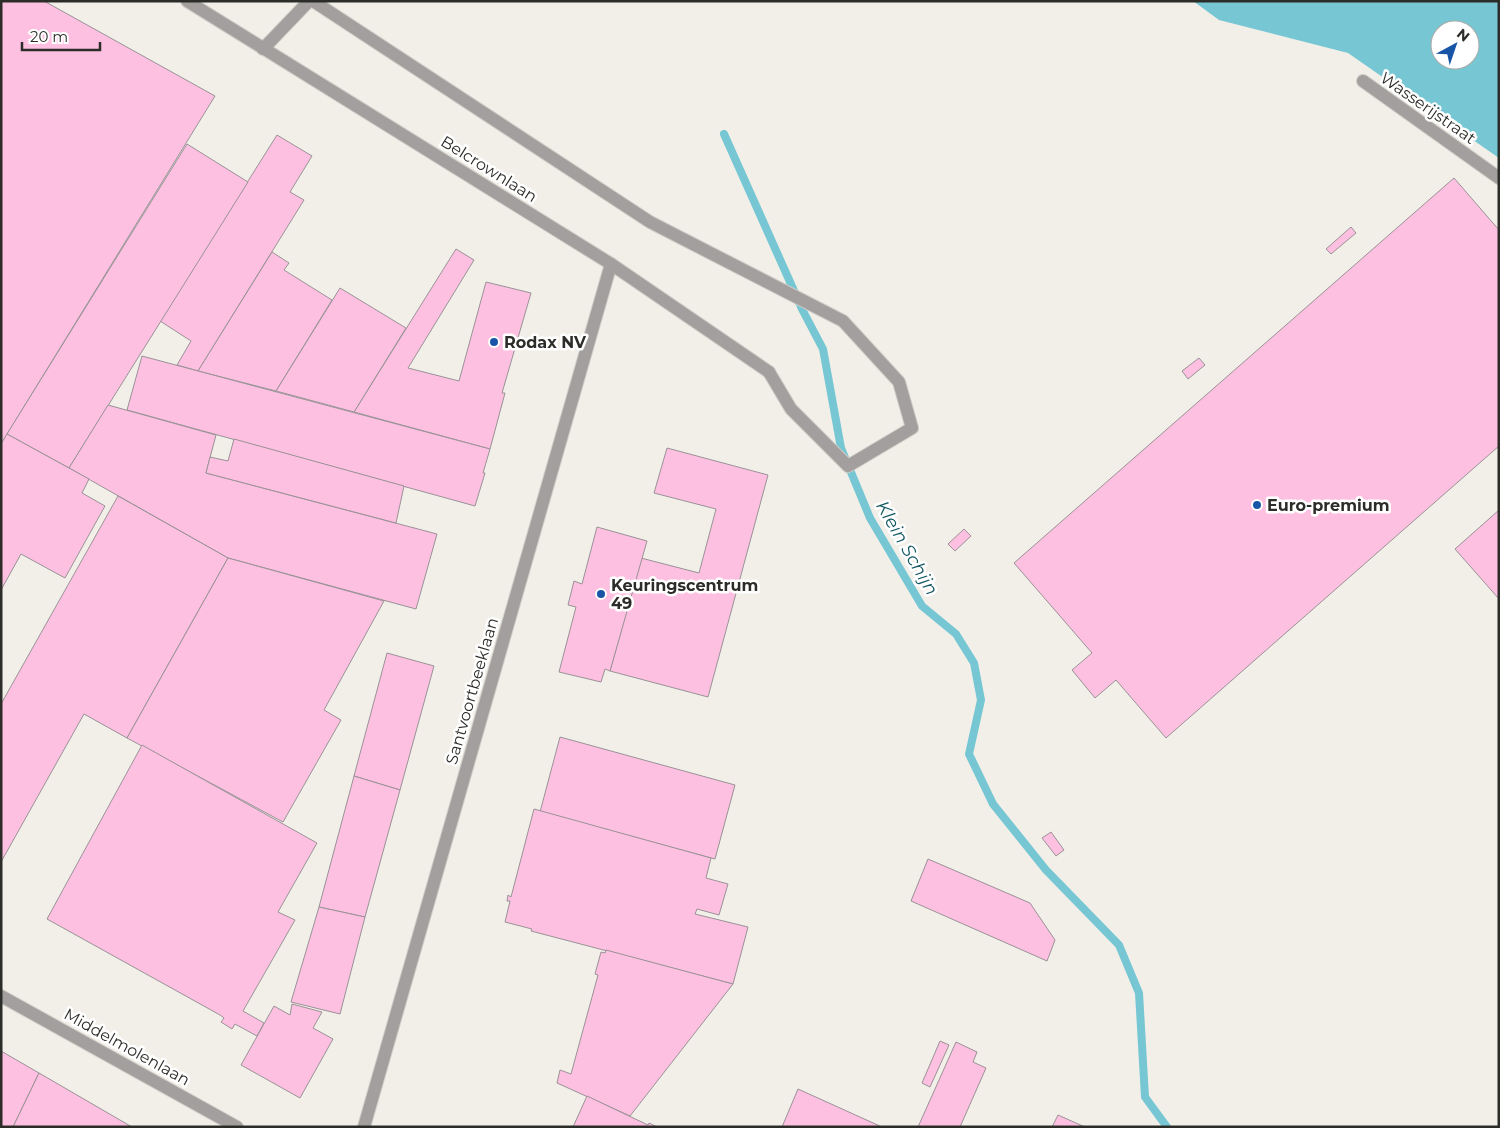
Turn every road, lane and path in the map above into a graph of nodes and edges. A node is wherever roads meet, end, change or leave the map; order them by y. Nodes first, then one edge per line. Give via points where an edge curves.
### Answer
1 (187, 1) edge
2 (311, 1) edge
3 (264, 49) junction
4 (1363, 81) dead end
5 (1499, 178) edge
6 (611, 264) junction
7 (1, 996) edge
8 (237, 1127) edge
9 (364, 1127) edge

1 - 3 street, Belcrownlaan
2 - 3 street
2 - 6 street, Belcrownlaan via 650,222 842,321 899,382 912,428 848,466 791,409 769,372
3 - 6 street, Belcrownlaan
4 - 5 street, Wasserijstraat
6 - 9 street, Santvoortbeeklaan
7 - 8 street, Middelmolenlaan

